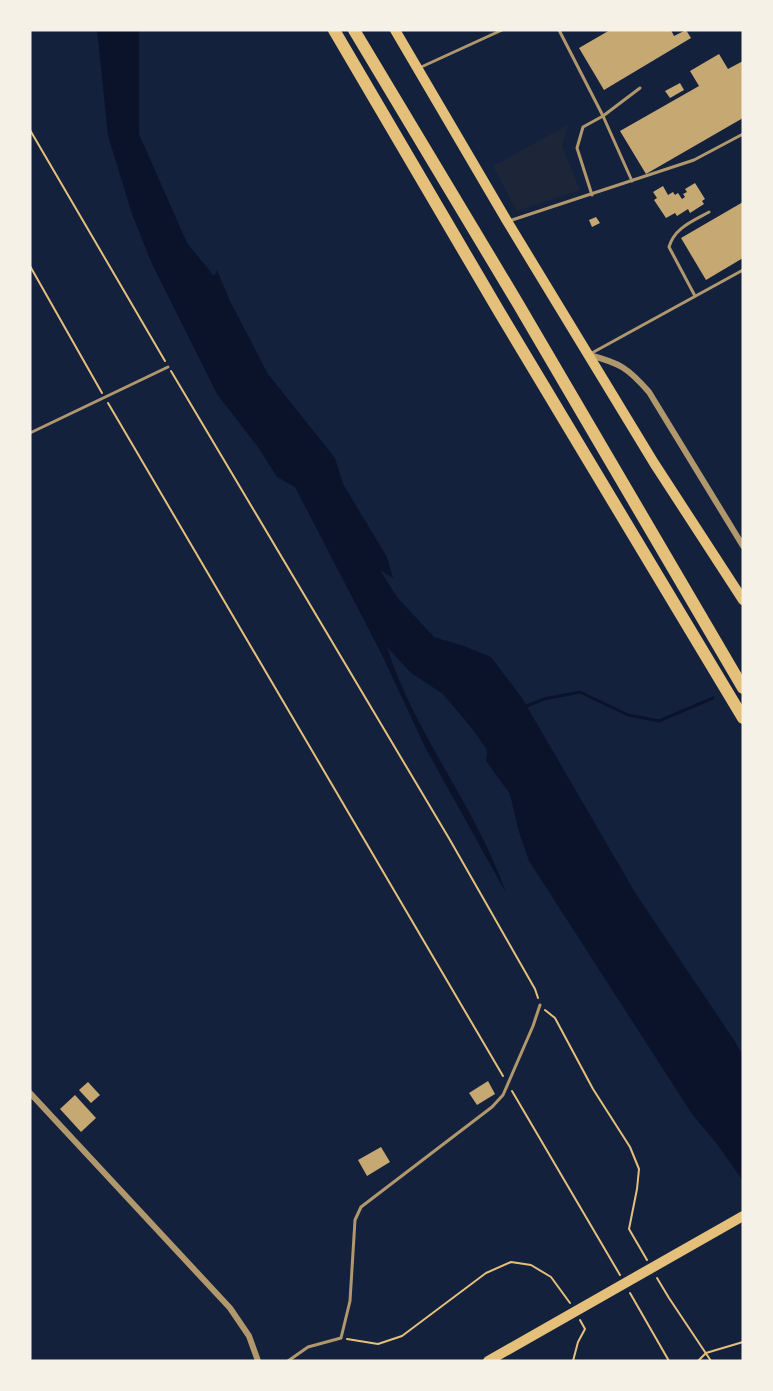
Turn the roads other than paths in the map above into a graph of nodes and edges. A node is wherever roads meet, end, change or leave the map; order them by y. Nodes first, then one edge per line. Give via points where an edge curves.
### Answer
1 (334, 30) edge
2 (354, 30) edge
3 (395, 30) edge
4 (502, 30) edge
5 (559, 30) edge
6 (417, 68) junction
7 (640, 88) dead end
8 (603, 116) junction
9 (743, 134) edge
10 (632, 182) junction
11 (591, 195) junction
12 (709, 212) dead end
13 (507, 221) junction
14 (743, 270) edge
15 (695, 296) junction
16 (589, 355) junction
17 (168, 367) road end
18 (30, 433) edge
19 (743, 546) edge
20 (743, 600) edge
21 (743, 688) edge
22 (743, 718) edge
23 (540, 1005) road end
24 (30, 1094) edge
25 (743, 1216) edge
26 (258, 1361) edge
27 (288, 1361) edge
28 (488, 1361) edge

1 - 22 highway
2 - 21 highway
3 - 6 main road
4 - 6 lane
5 - 8 lane
6 - 13 main road
7 - 8 lane
8 - 10 lane
8 - 11 lane via 583,127 577,148
9 - 10 lane via 694,160
10 - 11 lane
11 - 13 lane
12 - 15 lane via 678,230 669,247
13 - 16 main road
14 - 15 lane
15 - 16 lane
16 - 19 street via 632,372 649,392
16 - 20 main road
17 - 18 lane
23 - 27 lane via 503,1095 361,1207 355,1220 351,1301 341,1338 308,1347
24 - 26 street via 230,1308 249,1336
25 - 28 main road

